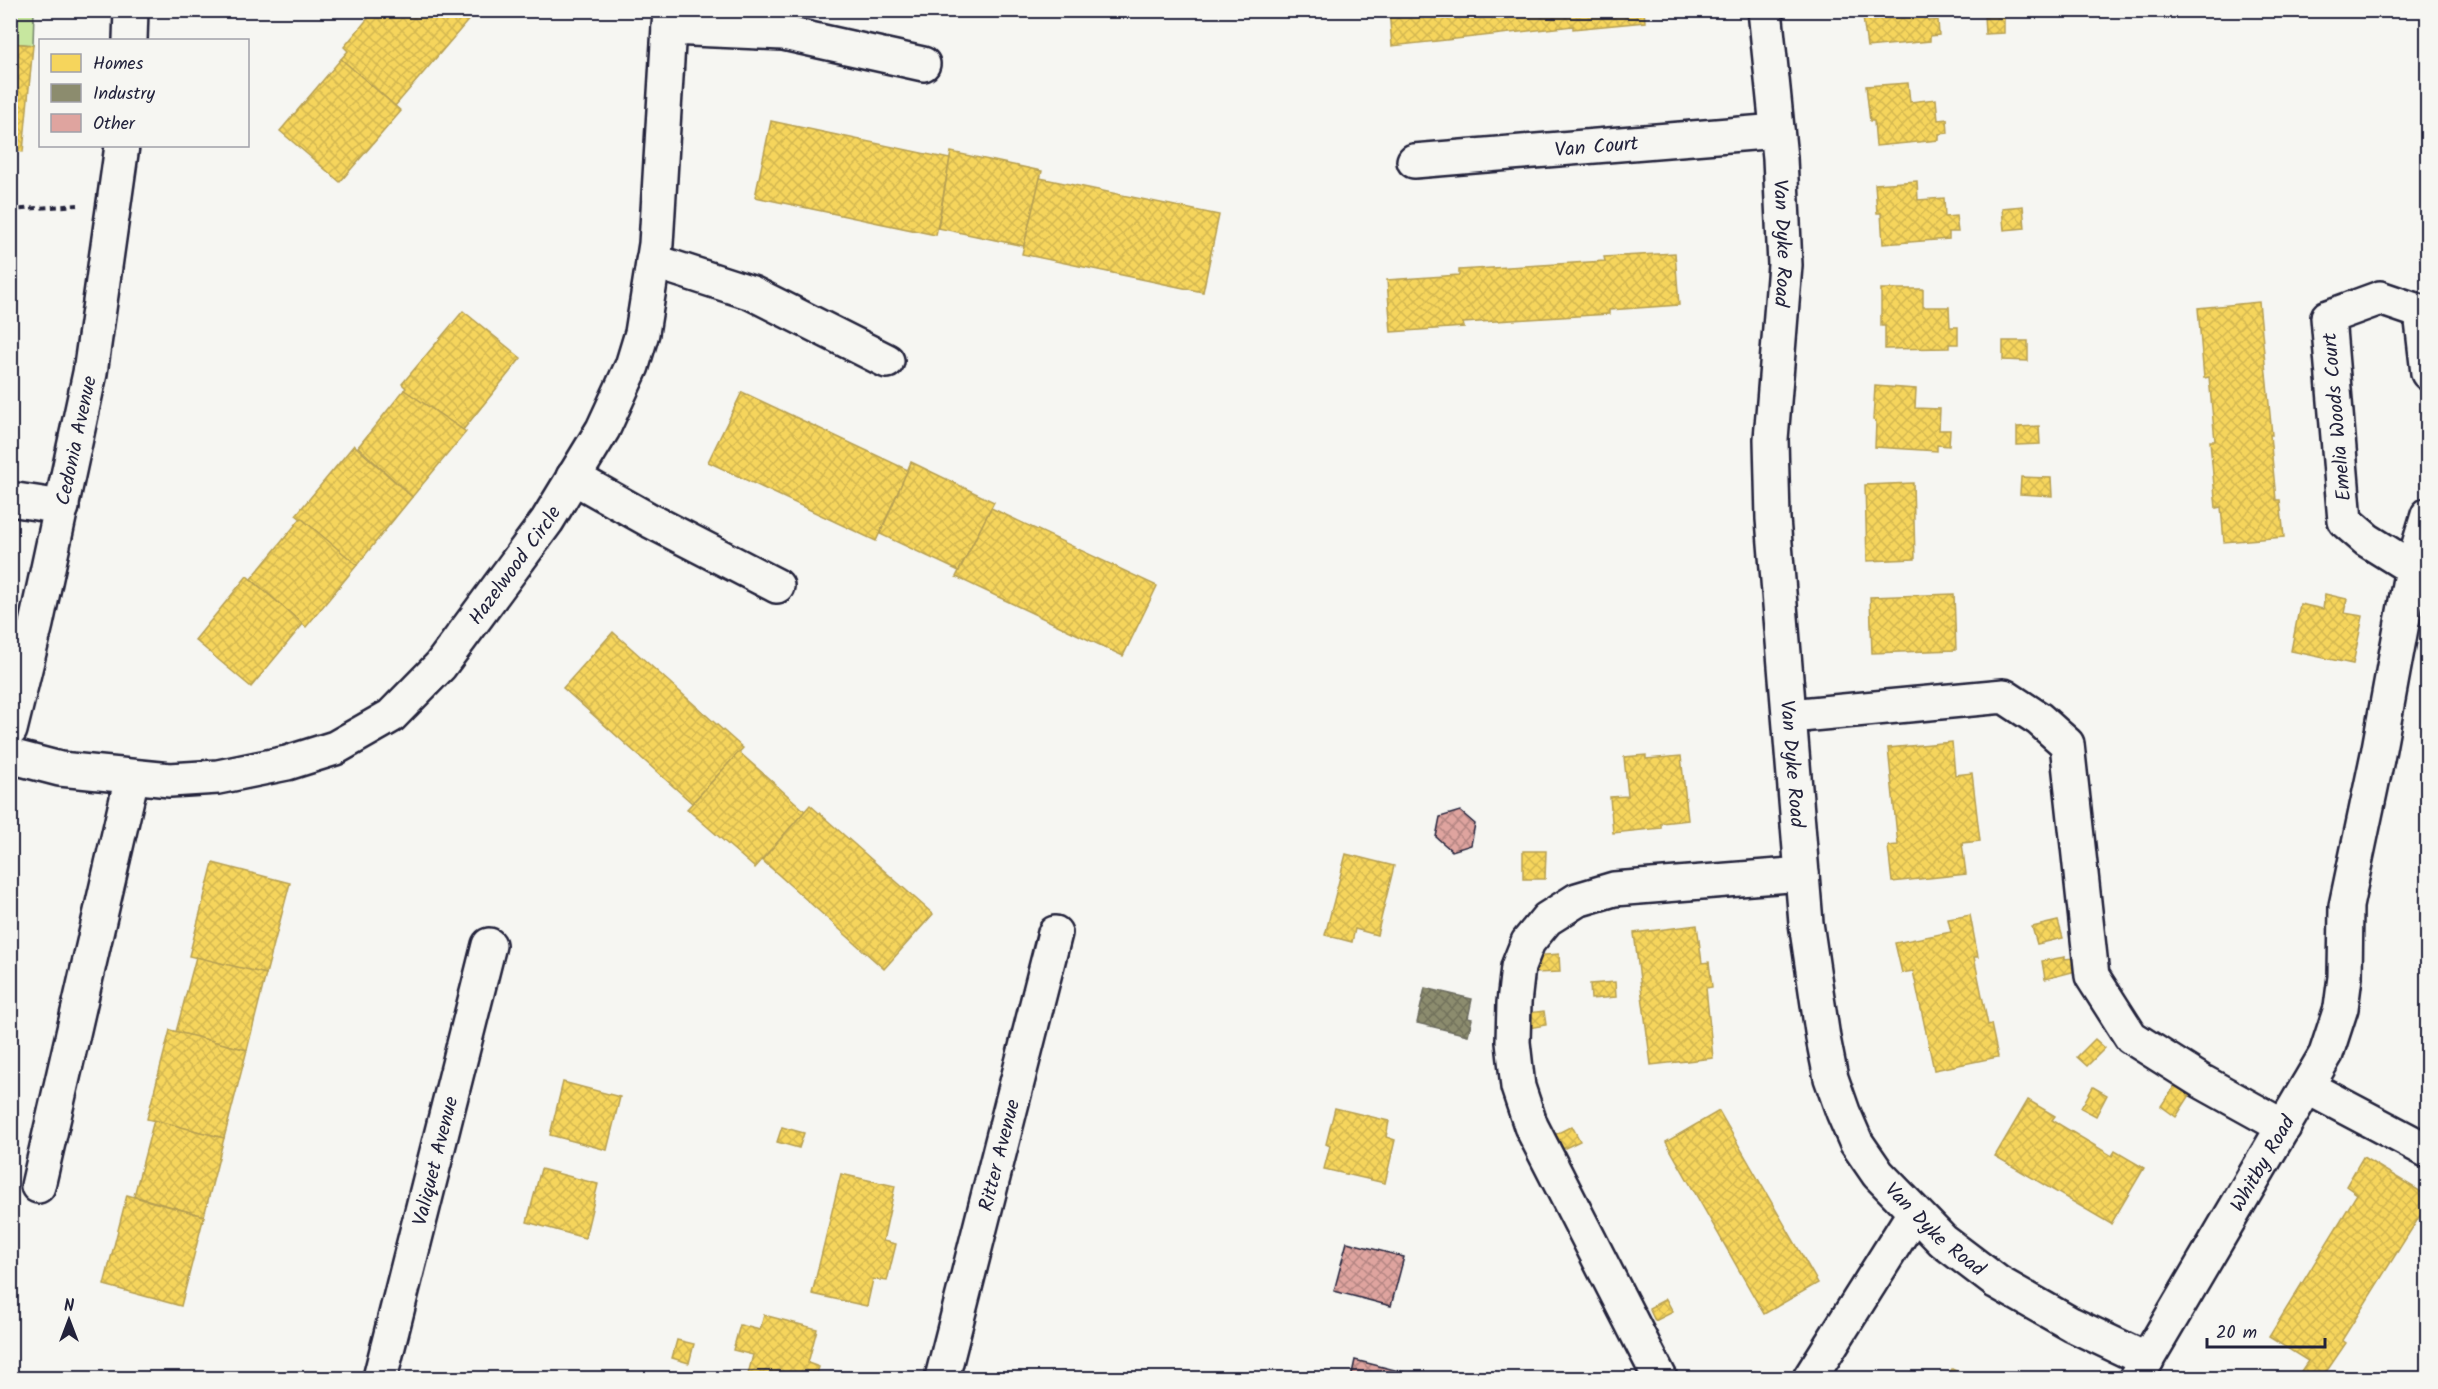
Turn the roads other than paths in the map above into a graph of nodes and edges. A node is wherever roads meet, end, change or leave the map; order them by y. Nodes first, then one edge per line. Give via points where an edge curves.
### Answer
1 (132, 10) edge
2 (1765, 10) edge
3 (669, 19) edge
4 (130, 39) edge
5 (923, 64) dead end
6 (1777, 131) junction
7 (122, 147) edge
8 (1414, 161) dead end
9 (653, 261) junction
10 (887, 361) dead end
11 (2427, 372) edge
12 (573, 477) junction
13 (10, 499) edge
14 (62, 507) junction
15 (2427, 515) edge
16 (2412, 568) junction
17 (777, 586) dead end
18 (1790, 716) junction
19 (10, 730) edge
20 (10, 756) edge
21 (132, 777) junction
22 (1802, 874) junction
23 (1055, 933) dead end
24 (489, 945) dead end
25 (2307, 1087) junction
26 (2283, 1127) junction
27 (2427, 1151) edge
28 (38, 1186) dead end
29 (1914, 1213) junction
30 (2141, 1369) edge
31 (380, 1378) edge
32 (942, 1378) edge
33 (1660, 1378) edge
34 (1810, 1378) edge

1 - 4 street
2 - 6 street, Van Dyke Road
3 - 5 street via 783,33
3 - 9 street, Hazelwood Circle
6 - 8 street, Van Court
6 - 18 street, Van Dyke Road via 1785,265 1771,439 1773,519
7 - 14 street, Cedonia Avenue via 90,373
9 - 10 street via 752,292
9 - 12 street, Hazelwood Circle via 642,333 632,366 603,429
11 - 16 street, Emelia Woods Court via 2421,312 2380,298 2328,317 2345,521
12 - 17 street
12 - 21 street, Hazelwood Circle via 547,521 440,666 391,716 335,748 287,763 218,777
13 - 14 street
14 - 19 street, Cedonia Avenue
15 - 16 street
16 - 25 street, Whitby Road via 2346,906 2345,976 2339,1016 2326,1054
18 - 22 street, Van Dyke Road
18 - 26 street via 2004,696 2039,719 2067,744 2092,976 2131,1037 2200,1082
20 - 21 street, Hazelwood Circle via 60,769
21 - 28 street
22 - 29 street, Van Dyke Road via 1831,1077 1856,1142 1878,1174
22 - 33 street via 1614,889 1577,900 1547,919 1528,942 1518,967 1513,1042 1518,1087 1531,1126
23 - 32 street, Ritter Avenue
24 - 31 street, Valiquet Avenue
25 - 26 street, Whitby Road
25 - 27 street
26 - 30 street, Whitby Road
29 - 30 street, Van Dyke Road via 1997,1282
29 - 34 street

